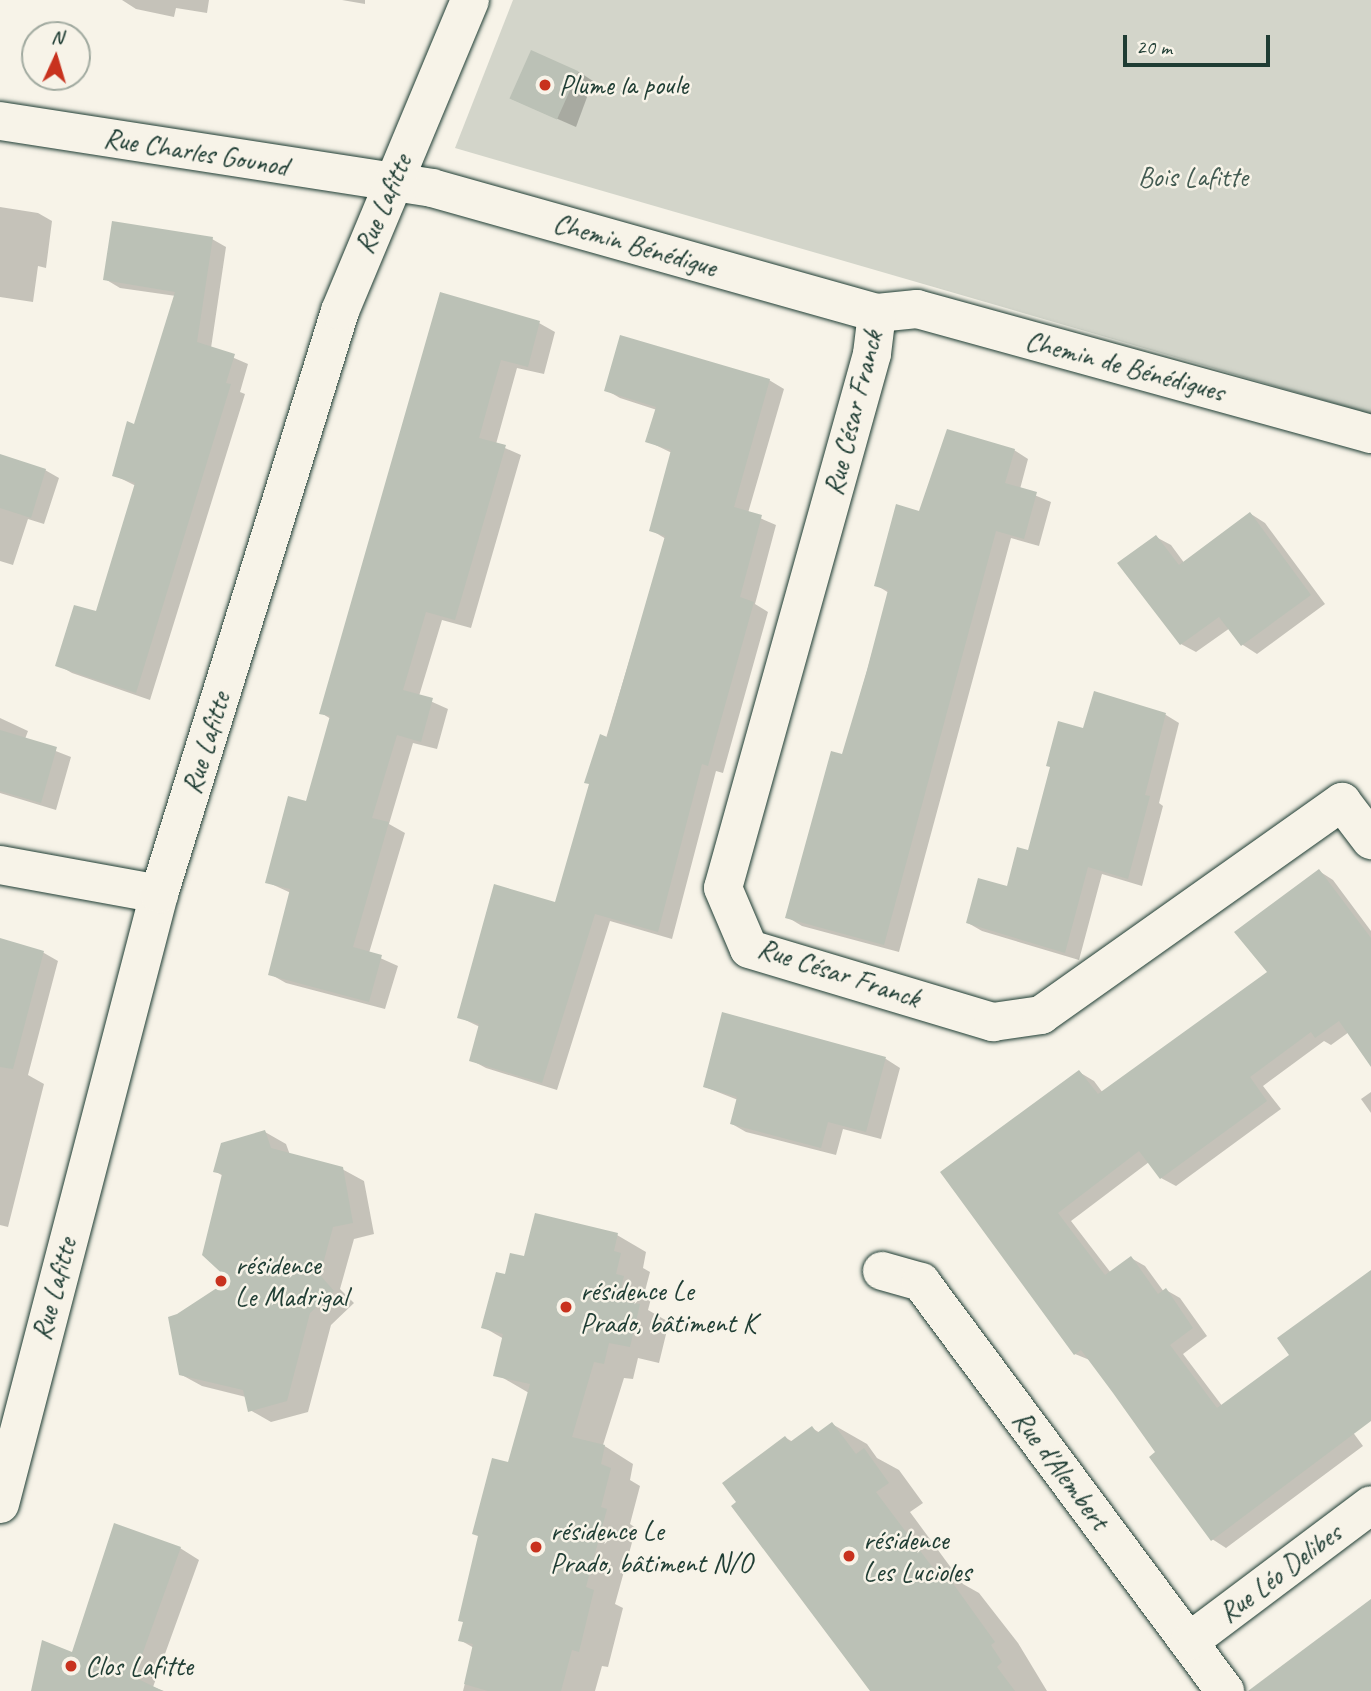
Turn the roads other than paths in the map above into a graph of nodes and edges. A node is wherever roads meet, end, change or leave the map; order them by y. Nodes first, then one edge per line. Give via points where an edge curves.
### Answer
1 (470, 0) edge
2 (0, 121) edge
3 (392, 181) junction
4 (877, 313) junction
5 (1371, 434) edge
6 (1371, 840) edge
7 (0, 865) edge
8 (159, 894) junction
9 (882, 1271) dead end
10 (11, 1408) edge
11 (0, 1504) edge
12 (1371, 1505) edge
13 (1190, 1641) junction
14 (1225, 1691) edge

1 - 3 street, Rue Lafitte
2 - 3 street, Rue Charles Gounod
3 - 4 street, Chemin Bénédigue via 432,187
3 - 8 street, Rue Lafitte via 340,311
4 - 5 street, Chemin de Bénédigues via 918,309
4 - 6 street, Rue César Franck via 872,354 723,888 749,949 993,1022 1041,1015 1342,802
7 - 8 street
8 - 10 street, Rue Lafitte
9 - 13 street, Rue d'Alembert via 921,1282
10 - 11 street, Rue Lafitte
12 - 13 street, Rue Léo Delibes
13 - 14 street, Rue d'Alembert

